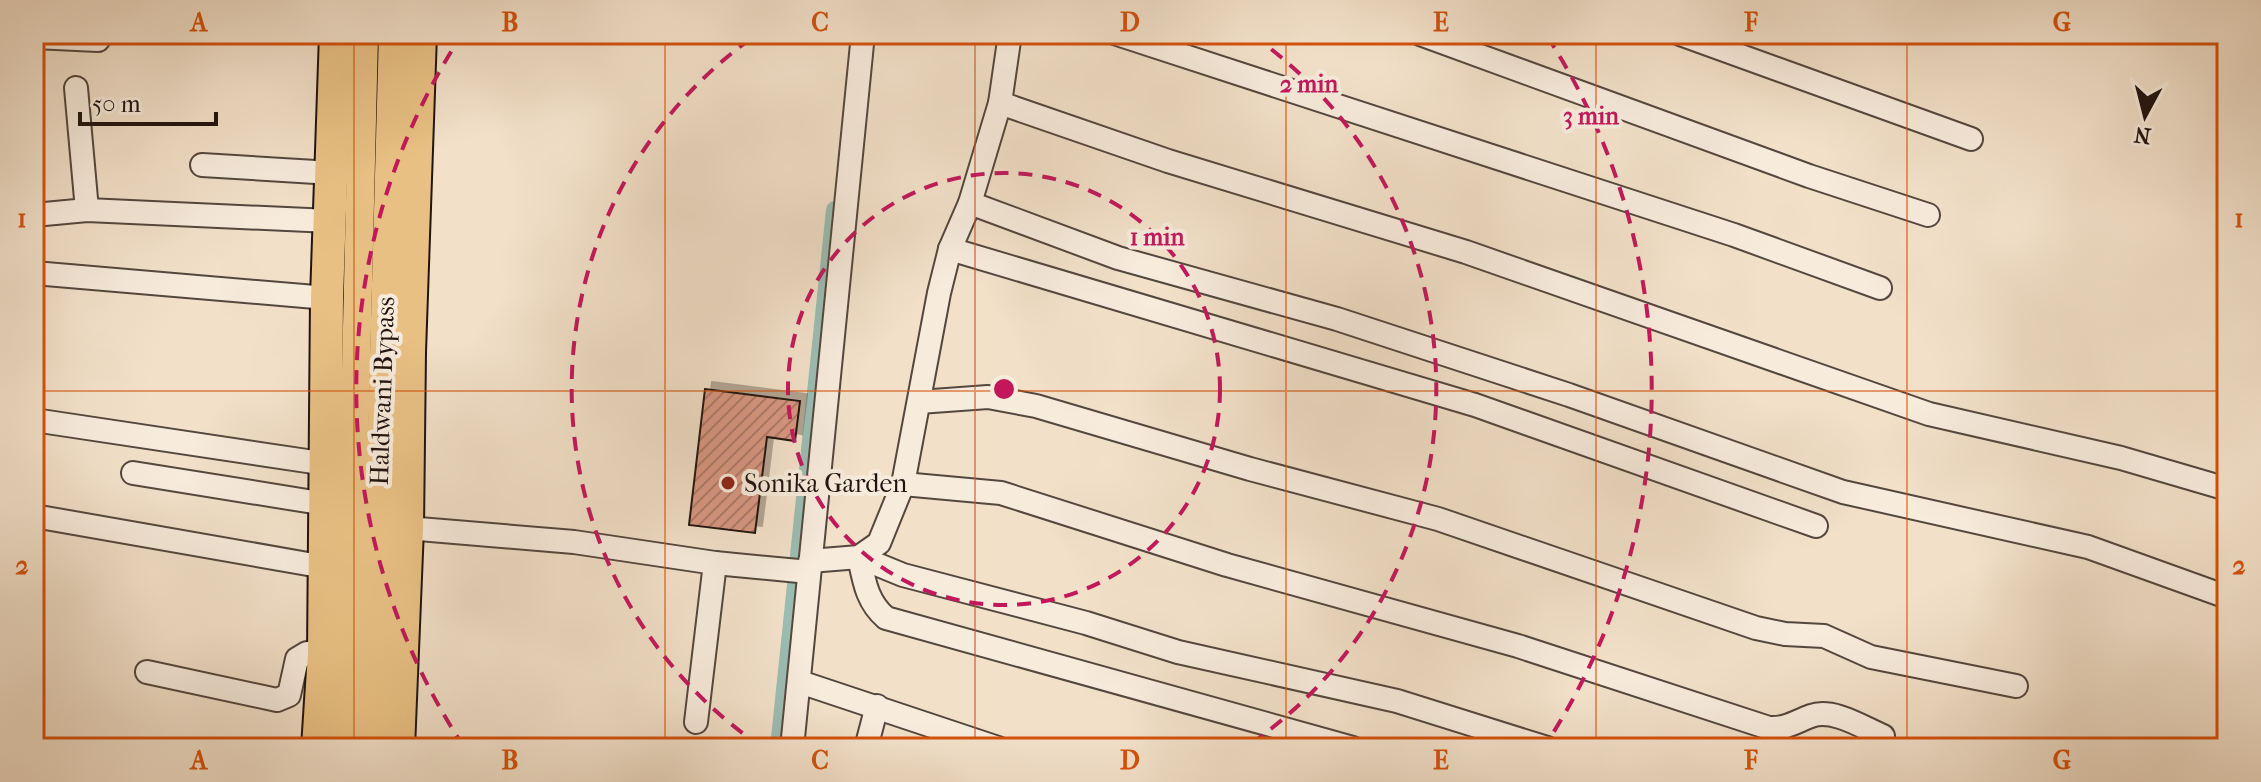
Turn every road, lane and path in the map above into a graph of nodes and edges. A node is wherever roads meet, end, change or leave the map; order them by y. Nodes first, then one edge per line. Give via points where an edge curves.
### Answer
1 (102, 34) edge
2 (329, 34) edge
3 (336, 34) edge
4 (364, 34) edge
5 (393, 34) edge
6 (420, 34) edge
7 (863, 34) edge
8 (1010, 34) edge
9 (1117, 34) edge
10 (1420, 34) edge
11 (1680, 34) edge
12 (34, 37) edge
13 (76, 88) dead end
14 (1000, 103) junction
15 (1971, 139) dead end
16 (202, 165) dead end
17 (332, 173) junction
18 (970, 203) junction
19 (87, 210) junction
20 (34, 215) edge
21 (1928, 215) dead end
22 (330, 221) junction
23 (950, 249) junction
24 (34, 273) edge
25 (1880, 288) dead end
26 (327, 298) junction
27 (919, 402) junction
28 (34, 420) edge
29 (327, 464) junction
30 (133, 473) dead end
31 (903, 484) junction
32 (2227, 489) edge
33 (326, 504) junction
34 (34, 516) edge
35 (1816, 526) dead end
36 (407, 528) junction
37 (859, 557) junction
38 (715, 563) junction
39 (325, 567) junction
40 (802, 568) junction
41 (2227, 597) edge
42 (324, 654) junction
43 (147, 672) dead end
44 (800, 682) junction
45 (2016, 686) dead end
46 (877, 706) junction
47 (696, 722) dead end
48 (1883, 736) dead end
49 (318, 748) edge
50 (347, 748) edge
51 (373, 748) edge
52 (398, 748) edge
53 (792, 748) edge
54 (866, 748) edge
55 (998, 748) edge
56 (1353, 748) edge
57 (1547, 748) edge

1 - 12 street via 98,40
2 - 3 street
3 - 17 highway
4 - 50 main road, Haldwani Bypass
5 - 51 main road, Haldwani Bypass
6 - 36 highway
7 - 40 street
8 - 14 street
9 - 25 street via 1719,230
10 - 21 street
11 - 15 street
13 - 19 street
14 - 18 street
14 - 32 street via 1168,161 1466,252 1929,414 2121,458
16 - 17 street
17 - 22 highway
18 - 23 street
18 - 41 street via 1118,258 1325,315 1555,390 1843,492 2088,547
19 - 20 street
19 - 22 street
22 - 26 highway
23 - 27 street
23 - 35 street via 1475,405
24 - 26 street
26 - 29 highway
27 - 31 street
27 - 45 street via 988,397 1036,406 1438,519 1756,628 1824,636 1871,657
28 - 29 street
29 - 33 highway
30 - 33 street
31 - 37 street via 879,543
31 - 48 street via 1001,493 1227,565 1518,646 1769,728 1822,714
33 - 39 highway
34 - 39 street
36 - 38 street via 574,542
36 - 52 highway
37 - 40 street
37 - 56 street via 873,608 886,618
37 - 57 street via 903,575 1178,652 1397,701
38 - 40 street
38 - 47 street
39 - 42 highway
40 - 44 street
42 - 43 street via 307,653 297,659 289,695 277,700
42 - 49 highway
44 - 46 street
44 - 53 street
46 - 54 street
46 - 55 street

